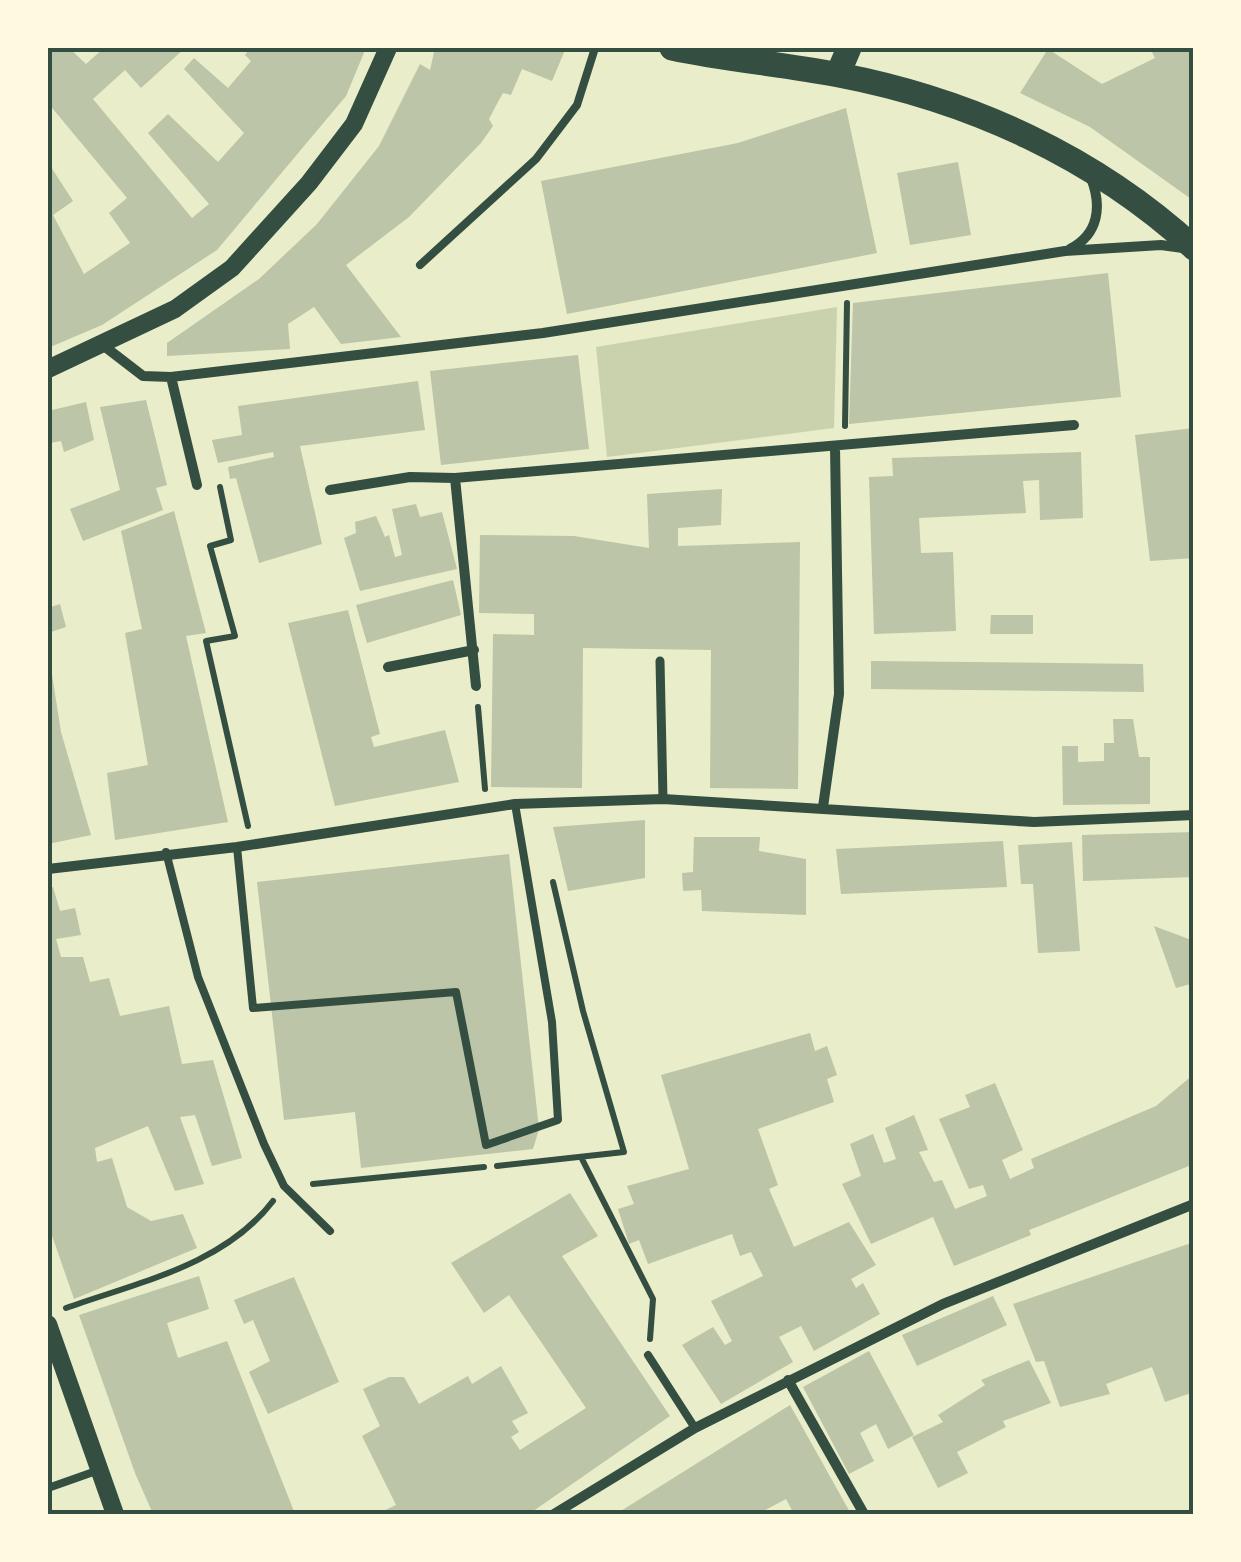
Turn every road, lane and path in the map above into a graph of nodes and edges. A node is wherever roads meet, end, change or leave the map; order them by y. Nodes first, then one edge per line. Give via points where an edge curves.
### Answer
1 (388, 48) edge
2 (595, 48) edge
3 (672, 48) edge
4 (848, 48) edge
5 (707, 51) edge
6 (838, 74) junction
7 (1084, 166) junction
8 (1194, 250) edge
9 (1065, 251) junction
10 (420, 265) dead end
11 (847, 282) junction
12 (104, 346) junction
13 (48, 370) edge
14 (171, 378) junction
15 (1074, 425) dead end
16 (835, 446) junction
17 (456, 478) junction
18 (197, 484) joint
19 (330, 490) dead end
20 (474, 650) junction
21 (660, 661) dead end
22 (388, 668) dead end
23 (476, 686) joint
24 (664, 799) junction
25 (515, 804) junction
26 (822, 807) junction
27 (486, 808) junction
28 (1194, 815) edge
29 (237, 847) junction
30 (166, 852) junction
31 (48, 869) edge
32 (552, 879) dead end
33 (1194, 1204) edge
34 (330, 1231) dead end
35 (48, 1324) edge
36 (648, 1355) joint
37 (788, 1380) junction
38 (696, 1428) junction
39 (99, 1470) junction
40 (48, 1488) edge
41 (114, 1514) edge
42 (554, 1514) edge
43 (864, 1514) edge

1 - 12 street via 354,124 262,239 213,285
2 - 10 lane via 577,105 536,160
3 - 5 main road
4 - 6 main road
5 - 6 main road
6 - 7 main road via 966,109
7 - 8 main road
7 - 9 street via 1094,186 1096,219 1084,240
8 - 9 street via 1161,245
9 - 11 street
11 - 14 street via 543,333
11 - 16 path via 845,427
12 - 13 street
12 - 14 street via 142,376
14 - 18 street
15 - 16 street
16 - 17 street
16 - 26 street via 838,694
17 - 19 street
17 - 20 street
18 - 29 path via 218,478 231,540 210,546 235,636 206,642 249,833
20 - 22 street
20 - 23 street
21 - 24 street
23 - 27 path
24 - 25 street
24 - 26 street
25 - 27 street
25 - 29 lane via 552,1022 558,1120 486,1145 456,992 253,1008
26 - 28 street via 1034,822
27 - 29 street
29 - 30 street
30 - 31 street
30 - 34 lane via 198,976 264,1144 284,1186
32 - 36 path via 624,1152 581,1157 653,1299
33 - 37 street via 943,1304
35 - 39 street
36 - 38 lane
37 - 38 street
37 - 43 street
38 - 42 street
39 - 40 lane
39 - 41 street

